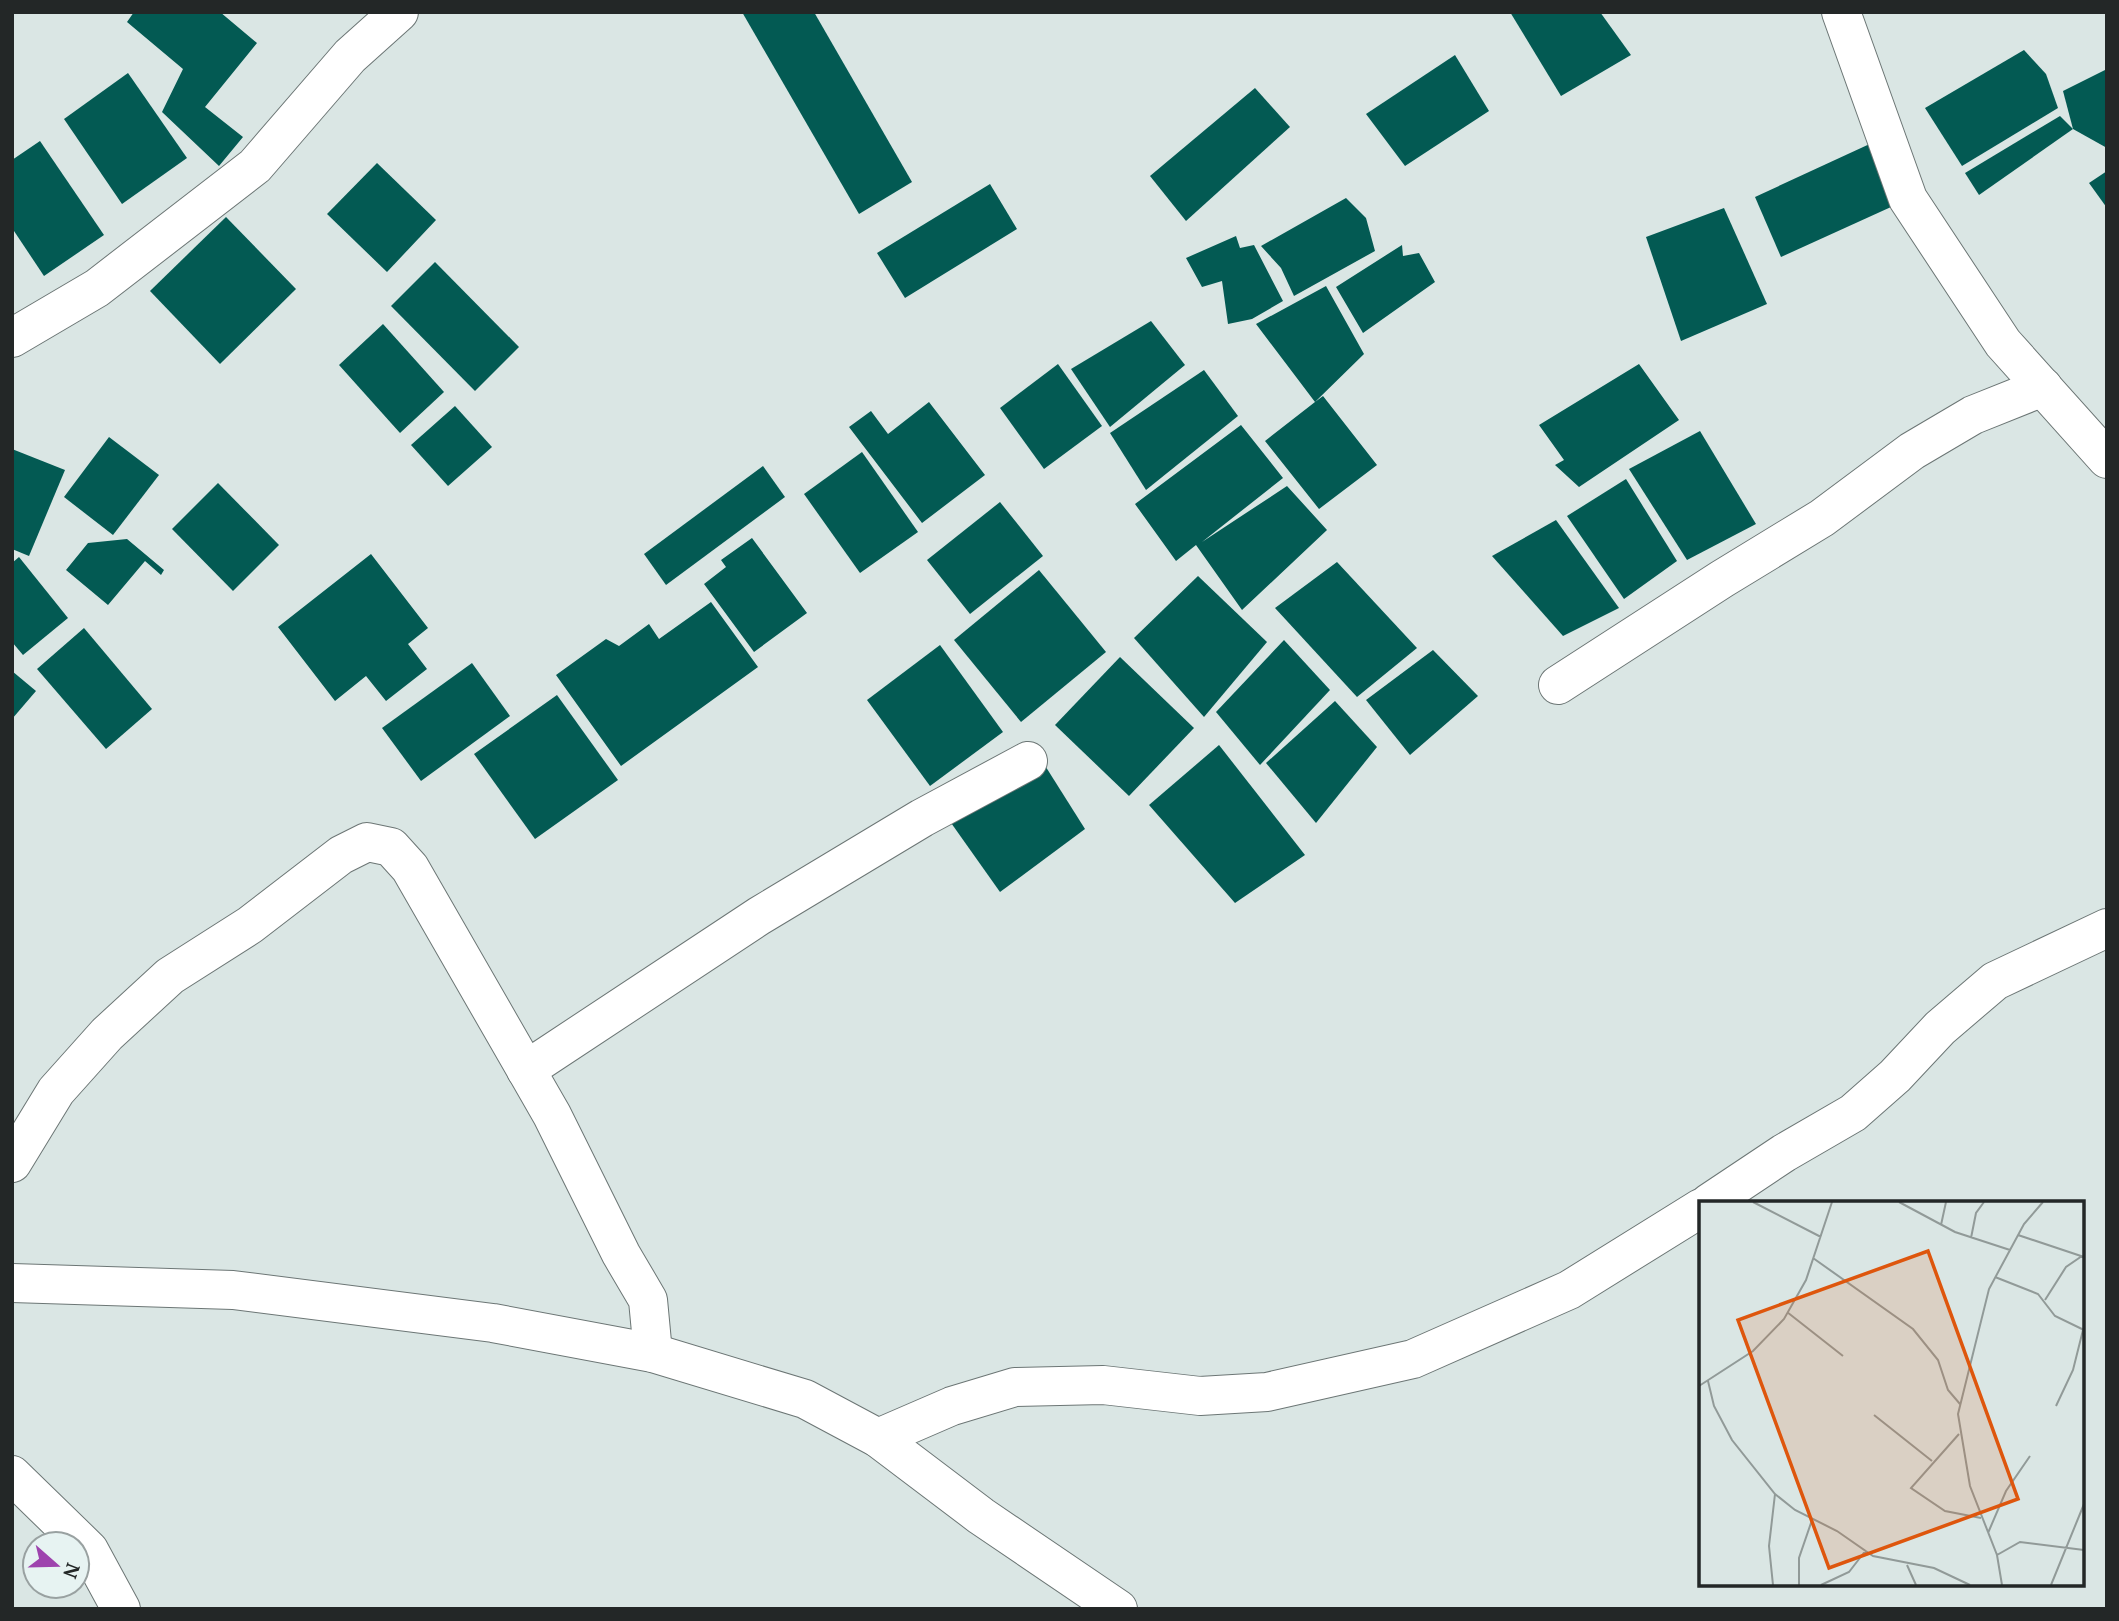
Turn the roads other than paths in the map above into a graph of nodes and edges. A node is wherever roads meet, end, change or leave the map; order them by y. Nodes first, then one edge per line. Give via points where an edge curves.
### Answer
1 (399, 12) edge
2 (1841, 12) edge
3 (18, 324) edge
4 (2042, 387) junction
5 (2107, 459) edge
6 (1558, 685) dead end
7 (1028, 761) dead end
8 (2107, 928) edge
9 (526, 1070) junction
10 (12, 1163) edge
11 (1712, 1201) edge
12 (1699, 1209) edge
13 (12, 1283) edge
14 (653, 1353) junction
15 (878, 1438) junction
16 (12, 1475) edge
17 (121, 1609) edge
18 (1118, 1609) edge

1 - 3 street via 350,56 256,166 97,288
2 - 4 street via 1908,198 2003,343
4 - 5 street
4 - 6 street via 1973,415 1912,451 1822,518
7 - 9 street via 922,818 759,916
8 - 11 street via 1995,982 1853,1113
9 - 10 street via 410,868 391,847 367,842 341,855 250,925 170,976 107,1034 56,1091
9 - 14 street via 648,1300
12 - 15 street via 1569,1290 1413,1359 1267,1392 1200,1396 1103,1385 1014,1387 952,1406
13 - 14 street via 233,1290 493,1323
14 - 15 street via 805,1399
15 - 18 street via 981,1516
16 - 17 street via 89,1550

